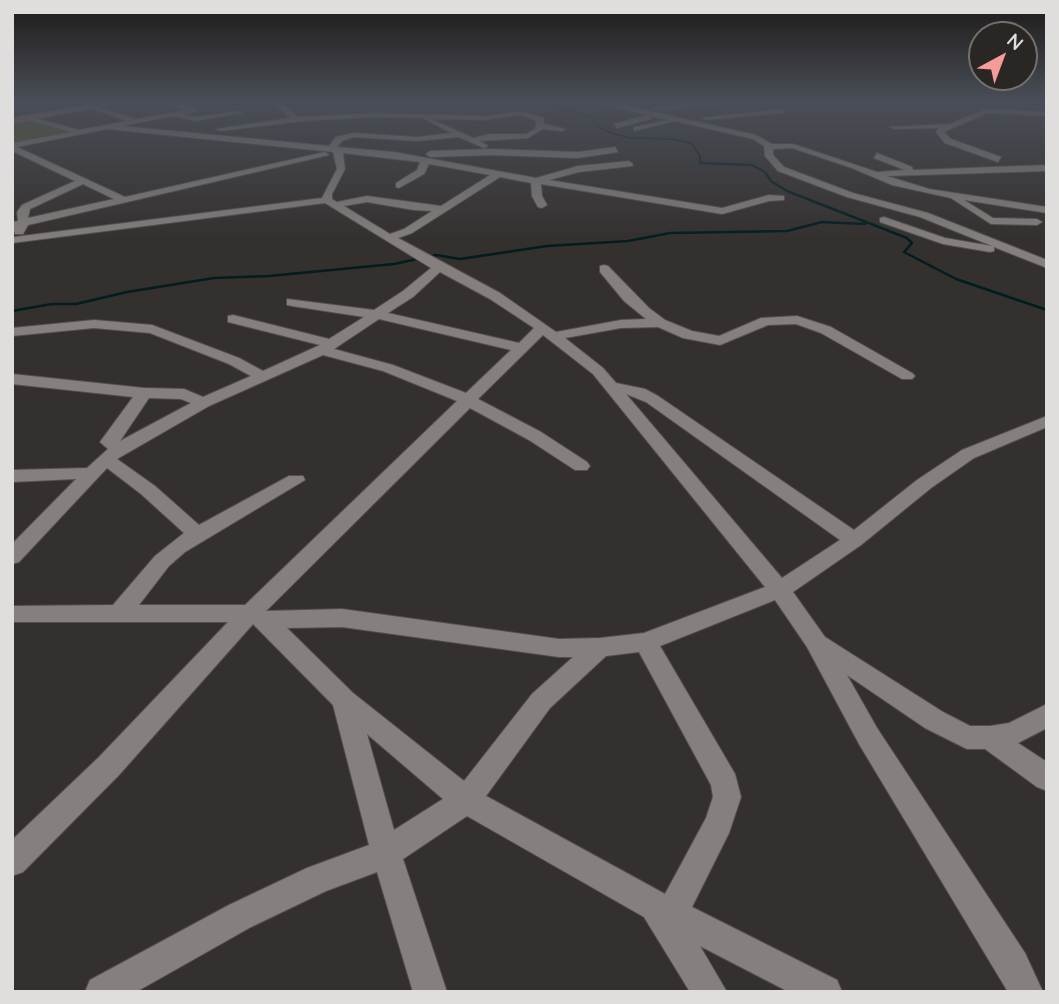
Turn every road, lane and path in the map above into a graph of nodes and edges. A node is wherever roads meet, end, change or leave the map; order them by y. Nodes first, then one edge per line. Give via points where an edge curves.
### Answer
1 (16, 149) edge
2 (321, 149) edge
3 (487, 149) edge
4 (527, 149) edge
5 (768, 149) edge
6 (801, 149) edge
7 (972, 149) edge
8 (332, 150) junction
9 (615, 150) dead end
10 (491, 152) junction
11 (525, 153) junction
12 (394, 155) junction
13 (877, 156) dead end
14 (1002, 159) joint
15 (949, 160) dead end
16 (425, 162) junction
17 (629, 164) dead end
18 (1047, 168) edge
19 (971, 169) junction
20 (1018, 169) junction
21 (505, 170) junction
22 (914, 171) junction
23 (875, 174) junction
24 (1047, 179) edge
25 (82, 181) junction
26 (536, 181) junction
27 (895, 183) junction
28 (399, 185) dead end
29 (850, 195) junction
30 (954, 195) junction
31 (781, 198) dead end
32 (122, 199) junction
33 (331, 202) junction
34 (542, 205) dead end
35 (441, 209) junction
36 (1043, 209) edge
37 (884, 220) dead end
38 (1037, 222) junction
39 (18, 224) edge
40 (1047, 230) edge
41 (390, 237) junction
42 (13, 240) edge
43 (1023, 253) junction
44 (1047, 255) edge
45 (1047, 264) edge
46 (434, 265) junction
47 (604, 269) dead end
48 (292, 302) dead end
49 (378, 315) junction
50 (233, 319) dead end
51 (660, 323) junction
52 (12, 332) edge
53 (549, 332) junction
54 (327, 347) junction
55 (523, 348) junction
56 (907, 376) dead end
57 (264, 377) junction
58 (12, 379) edge
59 (612, 387) junction
60 (144, 393) junction
61 (468, 400) junction
62 (203, 403) junction
63 (1047, 421) edge
64 (112, 454) junction
65 (581, 466) dead end
66 (92, 474) junction
67 (12, 476) edge
68 (296, 480) dead end
69 (197, 534) junction
70 (854, 540) junction
71 (12, 557) edge
72 (780, 590) junction
73 (12, 614) edge
74 (119, 614) junction
75 (257, 617) junction
76 (815, 641) junction
77 (646, 642) junction
78 (600, 647) junction
79 (344, 700) junction
80 (1047, 715) edge
81 (990, 738) junction
82 (1047, 778) edge
83 (466, 800) junction
84 (386, 853) junction
85 (12, 861) edge
86 (664, 910) junction
87 (102, 992) edge
88 (430, 992) edge
89 (710, 992) edge
90 (824, 992) edge
91 (1026, 992) edge

1 - 25 street
2 - 8 street
3 - 10 street
4 - 11 street
5 - 29 street via 781,169
6 - 23 street
7 - 14 street
8 - 12 street
8 - 32 street
8 - 33 street via 341,169 327,194
9 - 11 street via 578,155
10 - 11 street
10 - 12 street
11 - 21 street
12 - 16 street
13 - 22 street
14 - 20 street
15 - 19 street
16 - 21 street
16 - 28 street via 421,172
17 - 26 street via 578,169
18 - 20 street
19 - 20 street
19 - 22 street
20 - 24 street
21 - 26 street
21 - 35 street
22 - 23 street
23 - 27 street
25 - 32 street
25 - 39 street via 30,204
26 - 31 street via 723,211
26 - 34 street
27 - 29 street
27 - 30 street
29 - 43 street via 924,215
30 - 36 street
30 - 38 street via 991,220
32 - 39 street
33 - 35 street via 367,199
33 - 41 street
33 - 42 street
35 - 41 street
36 - 38 street
37 - 43 street via 954,244
38 - 40 street
39 - 42 street
41 - 46 street
43 - 44 street
43 - 45 street
46 - 49 street via 408,294
46 - 53 street via 495,296
47 - 51 street via 629,298
48 - 49 street
49 - 54 street
49 - 55 street
50 - 54 street
51 - 53 street
51 - 56 street via 720,341 766,321 797,320 826,330
52 - 57 street via 94,324 152,329
53 - 55 street
53 - 59 street
54 - 57 street
54 - 61 street
55 - 61 street
57 - 62 street
58 - 60 street
59 - 70 street via 639,391 652,399
59 - 72 street
60 - 62 street via 184,394
60 - 64 street via 109,442
61 - 65 street
61 - 75 street
62 - 64 street
63 - 70 street via 968,454
64 - 66 street
64 - 69 street
66 - 67 street
66 - 71 street
68 - 69 street
69 - 74 street via 162,561
70 - 72 street
72 - 76 street
72 - 77 street
73 - 74 street
74 - 75 street
75 - 78 street via 342,618 558,648
75 - 79 street
75 - 85 street
76 - 81 street via 934,720 967,737
76 - 91 street via 868,736
77 - 78 street
77 - 86 street via 725,783 727,797 719,823
78 - 83 street via 541,701
79 - 83 street
79 - 84 street
80 - 81 street via 1014,733
81 - 82 street
83 - 84 street
83 - 86 street
84 - 87 street via 240,916
84 - 88 street
86 - 89 street
86 - 90 street

